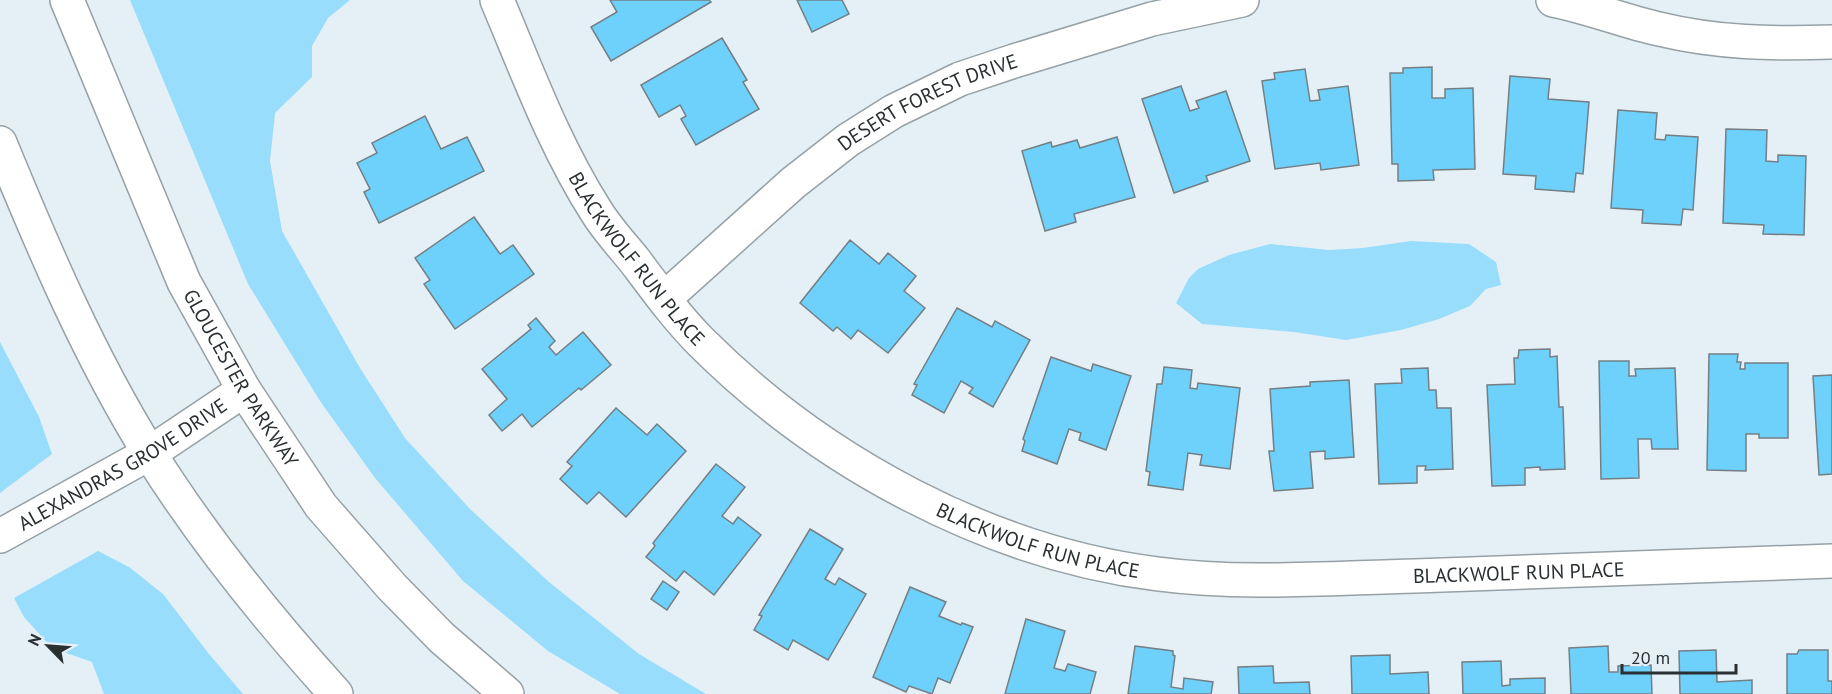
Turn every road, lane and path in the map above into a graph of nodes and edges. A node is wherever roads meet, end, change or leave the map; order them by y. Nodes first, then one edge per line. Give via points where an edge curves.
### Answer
1 (67, 0) edge
2 (497, 0) edge
3 (1242, 0) edge
4 (1552, 0) edge
5 (1832, 42) edge
6 (0, 143) edge
7 (664, 299) junction
8 (244, 390) junction
9 (150, 453) junction
10 (0, 536) edge
11 (1832, 561) edge
12 (336, 694) edge
13 (507, 694) edge

1 - 8 street, GLOUCESTER PARKWAY via 184,282
2 - 7 street, BLACKWOLF RUN PLACE via 561,150 597,214
3 - 7 street, DESERT FOREST DRIVE via 1152,19 1014,61 960,79 894,111 848,140 793,183
4 - 5 street via 1656,29 1709,39 1774,44
6 - 9 street via 47,258 99,365
7 - 11 street, BLACKWOLF RUN PLACE via 699,340 760,397 880,478 1017,542 1091,562 1220,581
8 - 9 street, ALEXANDRAS GROVE DRIVE
8 - 13 street, GLOUCESTER PARKWAY via 321,506 442,638
9 - 10 street, ALEXANDRAS GROVE DRIVE
9 - 12 street via 215,550

